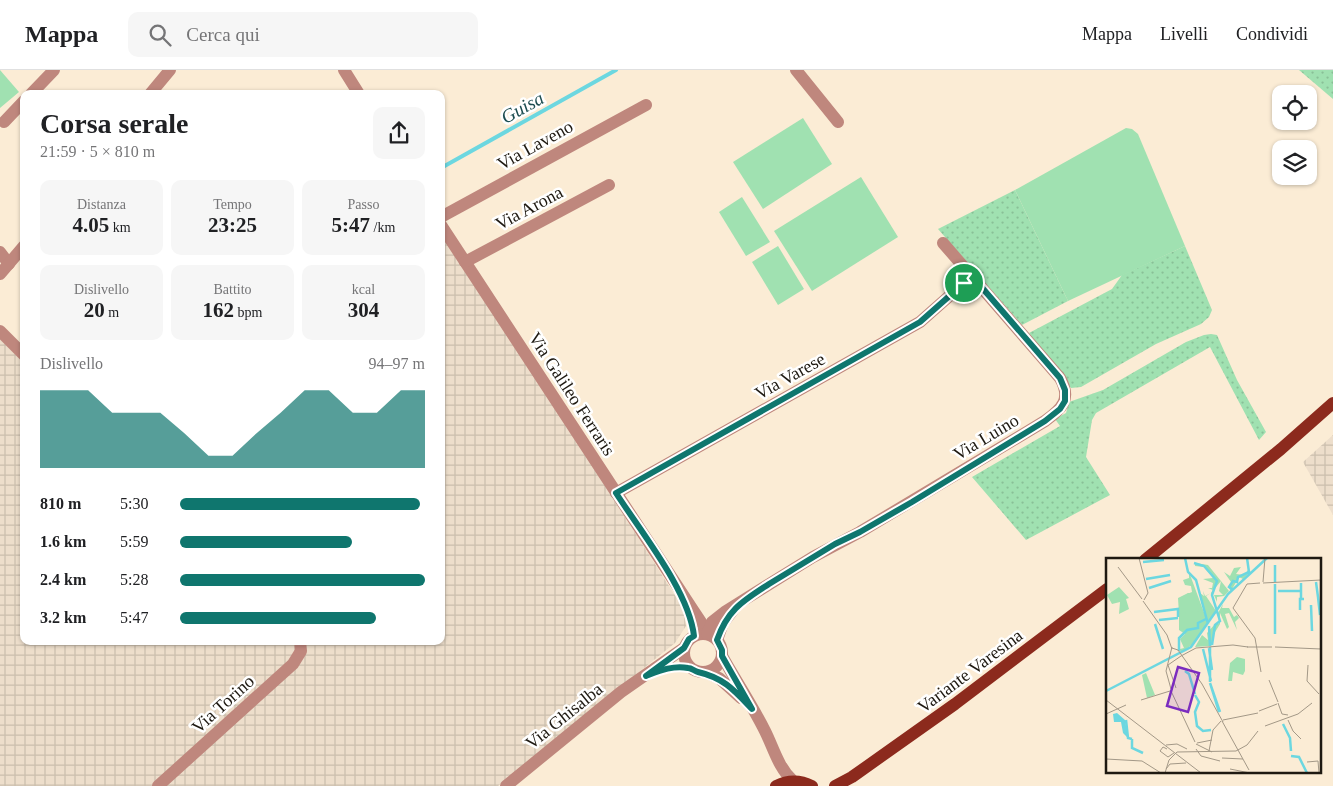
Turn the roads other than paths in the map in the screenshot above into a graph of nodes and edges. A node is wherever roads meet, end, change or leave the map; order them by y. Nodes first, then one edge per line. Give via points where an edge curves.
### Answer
1 (54, 70) edge
2 (170, 70) edge
3 (344, 70) edge
4 (796, 70) edge
5 (35, 90) edge
6 (153, 90) edge
7 (356, 90) edge
8 (20, 105) edge
9 (646, 105) dead end
10 (838, 122) dead end
11 (2, 123) edge
12 (609, 185) dead end
13 (445, 215) edge
14 (445, 231) edge
15 (943, 243) dead end
16 (20, 251) edge
17 (0, 252) edge
18 (465, 262) junction
19 (9, 264) junction
20 (0, 274) edge
21 (972, 276) junction
22 (0, 331) edge
23 (20, 352) edge
24 (1333, 403) edge
25 (616, 493) junction
26 (1146, 558) edge
27 (1106, 590) edge
28 (706, 636) junction
29 (300, 645) edge
30 (684, 648) junction
31 (722, 656) junction
32 (691, 668) junction
33 (705, 672) junction
34 (646, 676) junction
35 (752, 709) junction
36 (776, 757) junction
37 (794, 781) junction
38 (848, 782) edge
39 (158, 786) edge
40 (506, 786) edge
41 (775, 786) edge
42 (812, 786) edge
43 (835, 786) edge

1 - 5 street
2 - 6 street
3 - 7 street
4 - 10 street
8 - 11 street
9 - 13 street, Via Laveno
12 - 18 street, Via Arona
14 - 18 street, Via Galileo Ferraris
15 - 21 street, Via Luino
16 - 19 street
17 - 19 street
18 - 25 street, Via Galileo Ferraris
19 - 20 street
21 - 25 street, Via Varese via 920,322
21 - 28 street, Via Luino via 1060,378 1066,396 1063,405 1045,421 744,600
22 - 23 street
24 - 26 main road
25 - 28 street, Via Galileo Ferraris via 675,583 688,614
27 - 38 main road, Variante Varesina
28 - 30 street via 689,639
28 - 31 street via 722,650
29 - 39 street, Via Torino via 301,652 293,664
30 - 32 street via 684,657
30 - 34 street, Via Ghisalba
31 - 33 street via 716,667
31 - 35 street
32 - 33 street
32 - 34 street, Via Ghisalba via 673,667
33 - 35 street via 719,678
34 - 40 street, Via Ghisalba via 621,692
35 - 36 street
36 - 37 street
36 - 41 street
37 - 41 main road
37 - 42 main road
38 - 43 main road, Variante Varesina

